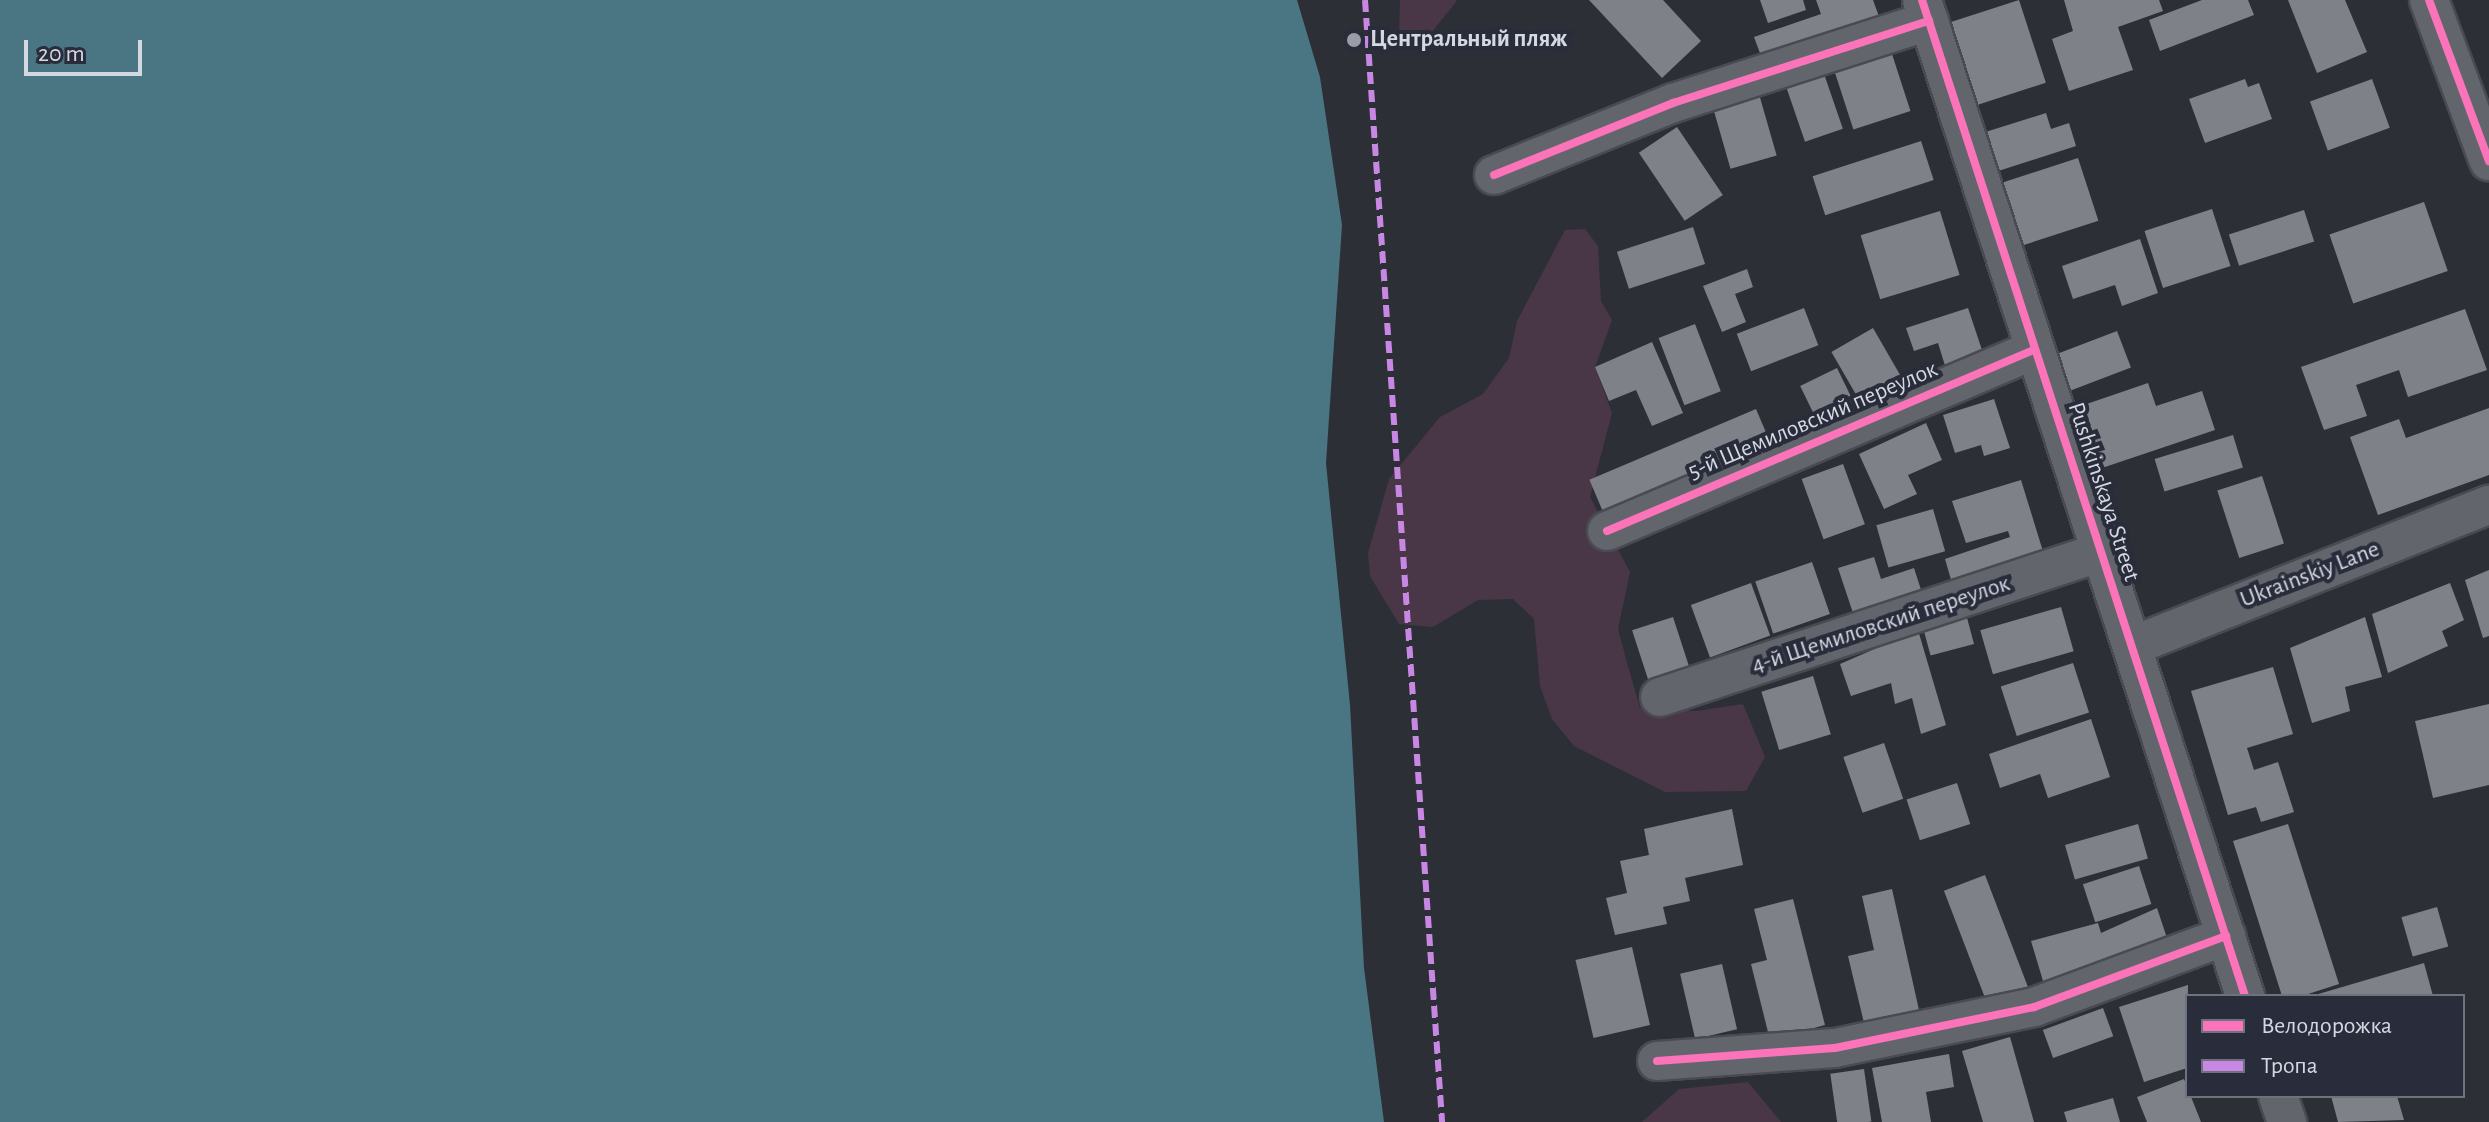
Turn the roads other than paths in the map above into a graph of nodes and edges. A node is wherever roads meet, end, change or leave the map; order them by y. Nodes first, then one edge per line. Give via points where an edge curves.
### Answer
1 (2429, 0) edge
2 (1925, 10) edge
3 (2489, 161) edge
4 (1494, 175) dead end
5 (2035, 349) junction
6 (2489, 505) edge
7 (1607, 531) dead end
8 (2101, 552) junction
9 (2132, 646) junction
10 (1660, 697) dead end
11 (2226, 936) junction
12 (2244, 994) edge
13 (1657, 1061) dead end
14 (2279, 1098) edge
15 (2287, 1122) edge

1 - 3 street
2 - 4 street
2 - 5 street, Pushkinskaya Street
5 - 7 street, 5-й Щемиловский переулок
5 - 8 street, Pushkinskaya Street
6 - 9 street, Ukrainskiy Lane
8 - 9 street, Pushkinskaya Street
8 - 10 street, 4-й Щемиловский переулок
9 - 11 street, Pushkinskaya Street
11 - 12 street, Pushkinskaya Street
11 - 13 street via 2034,1007 1835,1048
14 - 15 street

